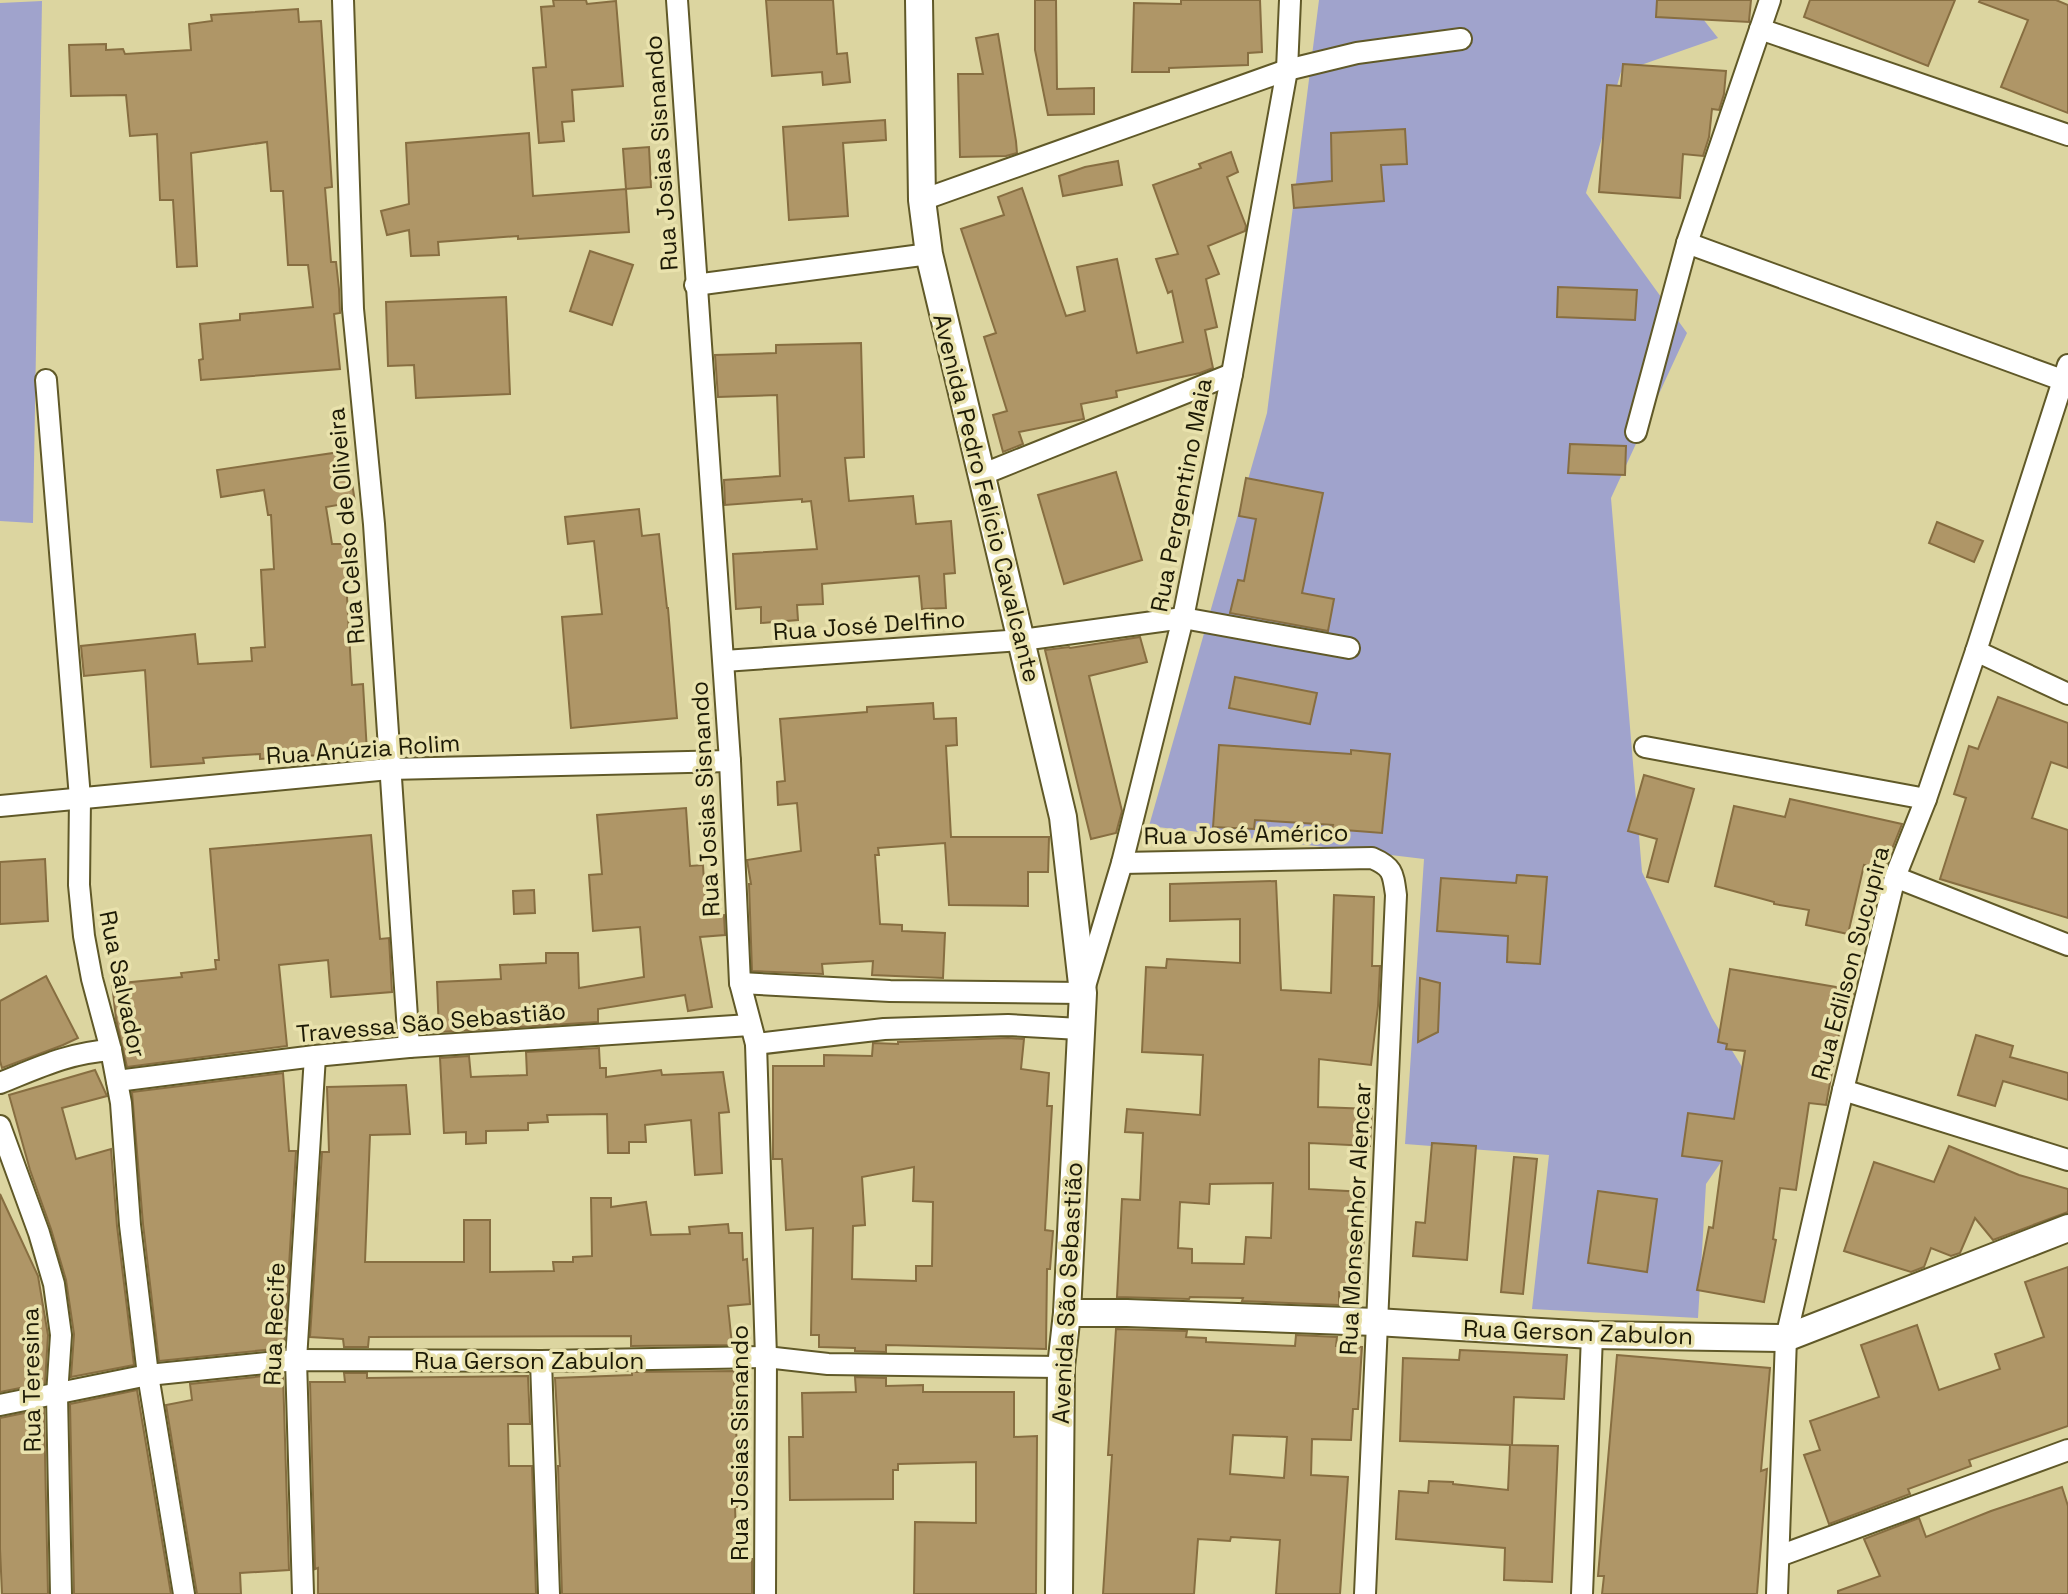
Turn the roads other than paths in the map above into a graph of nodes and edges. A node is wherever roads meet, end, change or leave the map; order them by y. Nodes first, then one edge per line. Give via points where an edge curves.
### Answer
1 (343, 0) edge
2 (677, 0) edge
3 (919, 0) edge
4 (1290, 0) edge
5 (1770, 0) edge
6 (1760, 29) junction
7 (1461, 39) dead end
8 (1287, 70) junction
9 (2068, 135) edge
10 (922, 200) junction
11 (1687, 243) junction
12 (929, 254) junction
13 (695, 285) junction
14 (2065, 372) edge
15 (1232, 374) junction
16 (46, 380) dead end
17 (1636, 432) dead end
18 (981, 475) junction
19 (1183, 618) junction
20 (1022, 640) junction
21 (1349, 648) dead end
22 (1976, 651) junction
23 (724, 661) junction
24 (2068, 694) edge
25 (1645, 747) dead end
26 (730, 761) junction
27 (389, 769) junction
28 (80, 798) junction
29 (1926, 799) junction
30 (0, 806) edge
31 (1372, 858) joint
32 (1122, 863) junction
33 (1895, 877) junction
34 (2068, 945) edge
35 (740, 983) junction
36 (1083, 993) junction
37 (1080, 1029) junction
38 (753, 1035) junction
39 (409, 1047) junction
40 (111, 1050) junction
41 (315, 1056) junction
42 (117, 1081) junction
43 (0, 1083) edge
44 (1843, 1090) junction
45 (0, 1126) edge
46 (2068, 1160) edge
47 (2068, 1228) edge
48 (1067, 1313) junction
49 (1376, 1322) junction
50 (1592, 1335) junction
51 (1786, 1338) junction
52 (766, 1357) junction
53 (296, 1360) junction
54 (541, 1361) junction
55 (1061, 1367) junction
56 (148, 1375) junction
57 (57, 1395) junction
58 (0, 1405) edge
59 (2068, 1450) edge
60 (1779, 1556) junction
61 (61, 1594) edge
62 (184, 1594) edge
63 (303, 1594) edge
64 (549, 1594) edge
65 (765, 1594) edge
66 (1059, 1594) edge
67 (1365, 1594) edge
68 (1582, 1594) edge
69 (1777, 1594) edge

1 - 27 street, Rua Celso de Oliveira via 353,309 374,524
2 - 13 street, Rua Josias Sisnando
3 - 10 street, Avenida Pedro Felício Cavalcante
4 - 8 street, Rua Pergentino Maia
5 - 6 street
6 - 9 street
6 - 11 street
7 - 8 street via 1357,53
8 - 10 street
8 - 15 street, Rua Pergentino Maia
10 - 12 street, Avenida Pedro Felício Cavalcante
11 - 14 street
11 - 17 street
12 - 13 street
12 - 18 street, Avenida Pedro Felício Cavalcante
13 - 23 street, Rua Josias Sisnando
14 - 22 street, Rua Edilson Sucupira
15 - 18 street
15 - 19 street, Rua Pergentino Maia
16 - 28 street, Rua Salvador
18 - 20 street, Avenida Pedro Felício Cavalcante
19 - 20 street, Rua José Delfino
19 - 21 street, Rua José Delfino
19 - 32 street, Rua Pergentino Maia
20 - 23 street, Rua José Delfino
20 - 36 street, Avenida Pedro Felício Cavalcante via 1063,817
22 - 24 street
22 - 29 street, Rua Edilson Sucupira
23 - 26 street, Rua Josias Sisnando
25 - 29 street
26 - 27 street, Rua Anúzia Rolim
26 - 35 street, Rua Josias Sisnando
27 - 28 street, Rua Anúzia Rolim
27 - 39 street, Rua Celso de Oliveira
28 - 30 street, Rua Anúzia Rolim
28 - 40 street, Rua Salvador via 84,936
29 - 33 street, Rua Edilson Sucupira
31 - 32 street, Rua José Américo
31 - 49 street, Rua Monsenhor Alencar via 1387,864 1396,895
32 - 36 street, Rua Pergentino Maia
33 - 34 street
33 - 44 street, Rua Edilson Sucupira
35 - 36 street
35 - 38 street, Rua Josias Sisnando
36 - 37 street, Avenida São Sebastião
37 - 38 street, Travessa São Sebastião via 1008,1025
37 - 48 street, Avenida São Sebastião
38 - 39 street, Travessa São Sebastião
38 - 52 street, Rua Josias Sisnando
39 - 41 street, Travessa São Sebastião
40 - 42 street, Rua Salvador
40 - 43 street via 67,1056
41 - 42 street, Travessa São Sebastião
41 - 53 street, Rua Recife
42 - 56 street, Rua Salvador
44 - 46 street
44 - 51 street, Rua Edilson Sucupira
45 - 57 street, Rua Teresina via 54,1284 61,1335
47 - 51 street, Rua Gerson Zabulon
48 - 49 street, Rua Gerson Zabulon
48 - 55 street, Avenida São Sebastião
49 - 50 street, Rua Gerson Zabulon
49 - 67 street, Rua Monsenhor Alencar
50 - 51 street, Rua Gerson Zabulon
50 - 68 street
51 - 60 street, Rua Edilson Sucupira
52 - 54 street, Rua Gerson Zabulon
52 - 55 street, Rua Gerson Zabulon via 828,1364
52 - 65 street, Rua Josias Sisnando
53 - 54 street, Rua Gerson Zabulon
53 - 56 street, Rua Gerson Zabulon
53 - 63 street, Rua Recife
54 - 64 street
55 - 66 street, Avenida São Sebastião
56 - 57 street, Rua Gerson Zabulon
56 - 62 street, Rua Salvador
57 - 58 street, Rua Gerson Zabulon
57 - 61 street, Rua Teresina
59 - 60 street
60 - 69 street, Rua Edilson Sucupira

